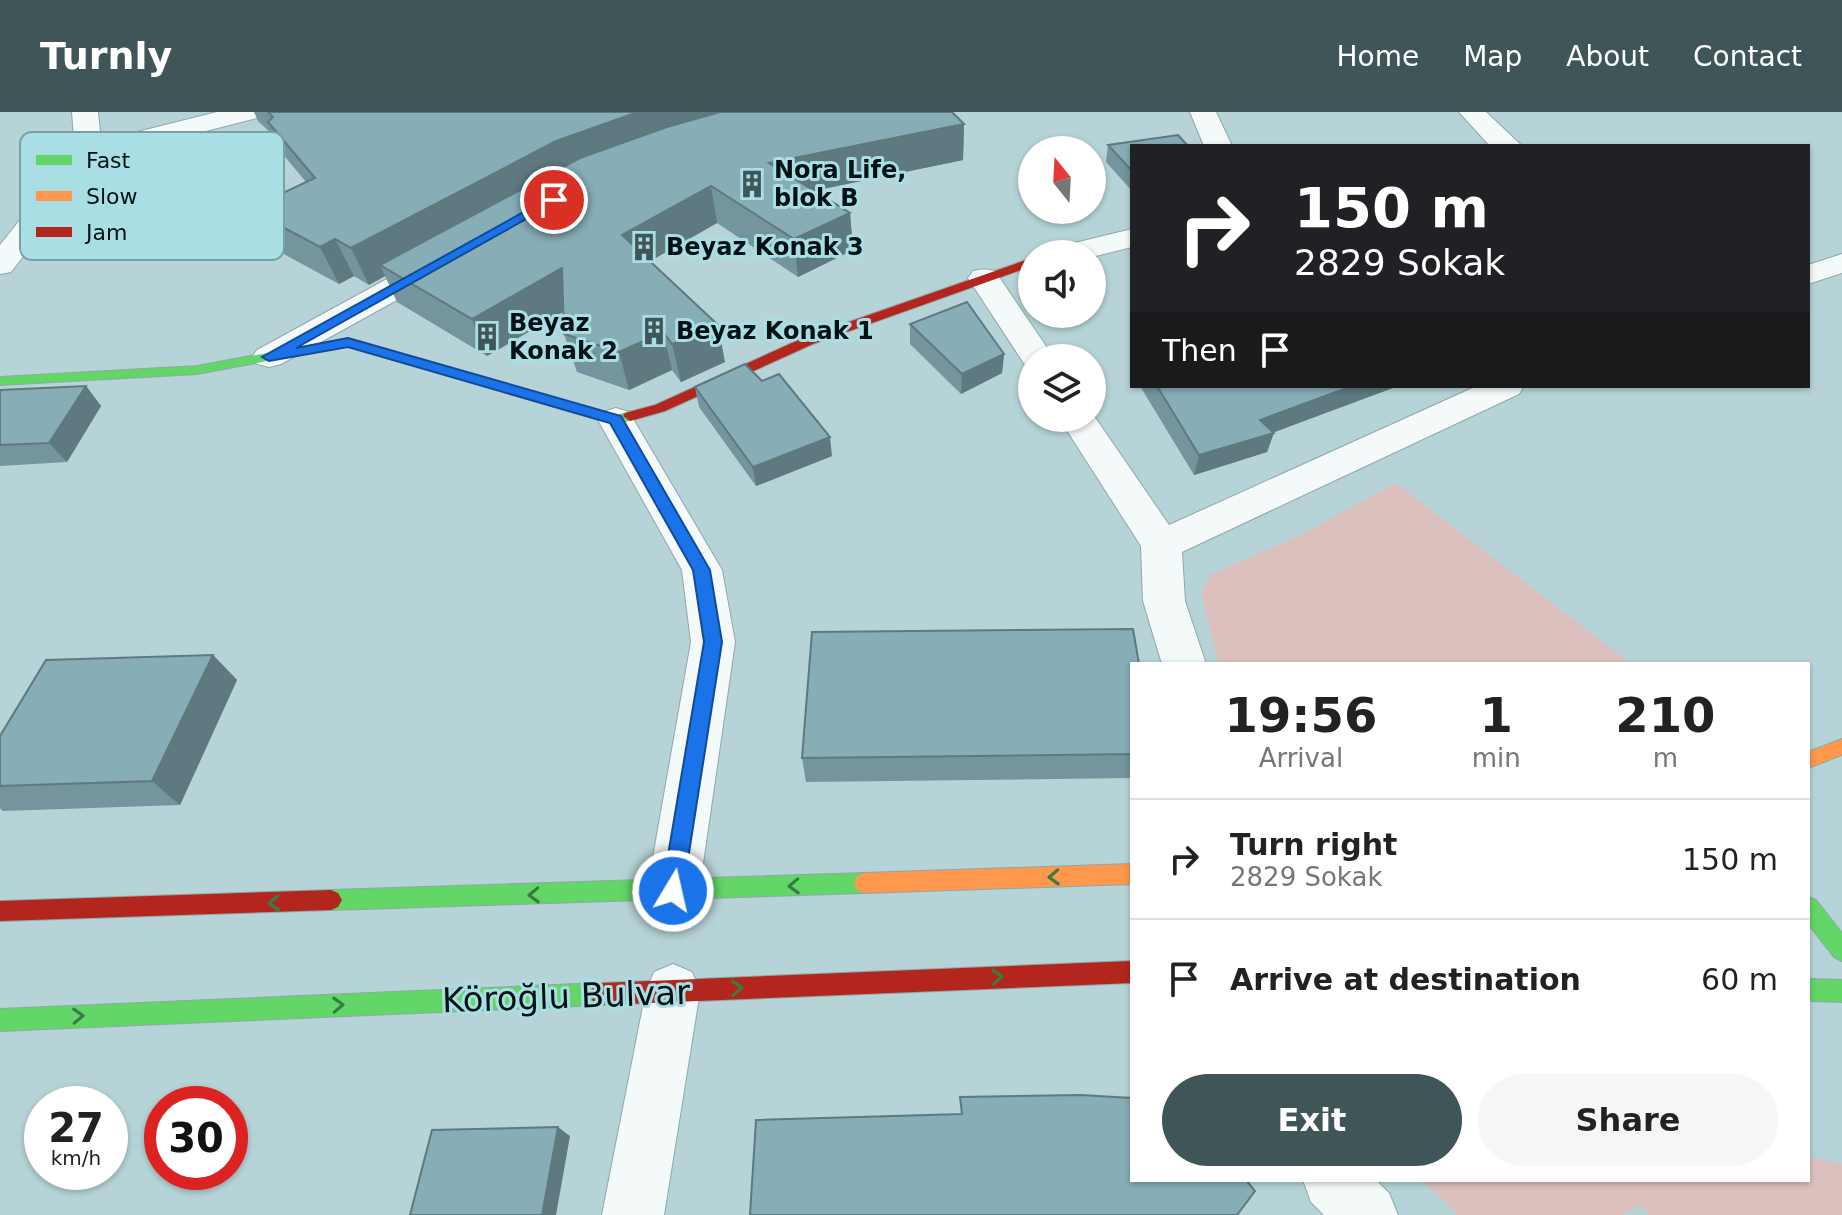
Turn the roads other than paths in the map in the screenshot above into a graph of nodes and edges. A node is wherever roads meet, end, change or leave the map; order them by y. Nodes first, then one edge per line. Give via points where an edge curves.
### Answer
1 (85, 112) edge
2 (248, 112) edge
3 (1203, 112) edge
4 (1472, 112) edge
5 (87, 132) edge
6 (168, 132) edge
7 (1217, 144) edge
8 (1505, 144) edge
9 (1130, 238) edge
10 (20, 240) edge
11 (1106, 244) edge
12 (472, 246) edge
13 (1842, 263) edge
14 (0, 265) edge
15 (1018, 267) edge
16 (1810, 274) edge
17 (984, 278) junction
18 (1028, 344) edge
19 (269, 357) junction
20 (0, 381) edge
21 (1500, 388) edge
22 (616, 420) junction
23 (1086, 432) edge
24 (1161, 545) junction
25 (1183, 662) edge
26 (1842, 747) edge
27 (1810, 759) edge
28 (1130, 874) edge
29 (673, 891) junction
30 (1810, 910) edge
31 (0, 911) edge
32 (1842, 950) edge
33 (1130, 973) edge
34 (1810, 990) edge
35 (673, 991) junction
36 (1842, 991) edge
37 (0, 1020) edge
38 (1335, 1182) edge
39 (633, 1215) edge
40 (1367, 1215) edge

1 - 5 street
2 - 6 street
3 - 7 street
4 - 8 street
9 - 11 street
10 - 14 street
12 - 19 street
13 - 16 street
15 - 17 main road
17 - 18 street
17 - 22 main road via 808,341 660,408
19 - 20 main road via 197,370
19 - 22 main road via 348,342
21 - 24 street
22 - 29 street via 702,570 713,642
23 - 24 street
24 - 25 street via 1164,601
26 - 27 main road
28 -> 29 main road
29 -> 31 main road
30 - 32 main road
35 -> 33 main road, Köroğlu Bulvar
34 - 36 main road
37 -> 35 main road, Köroğlu Bulvar
35 - 39 street
38 - 40 street

